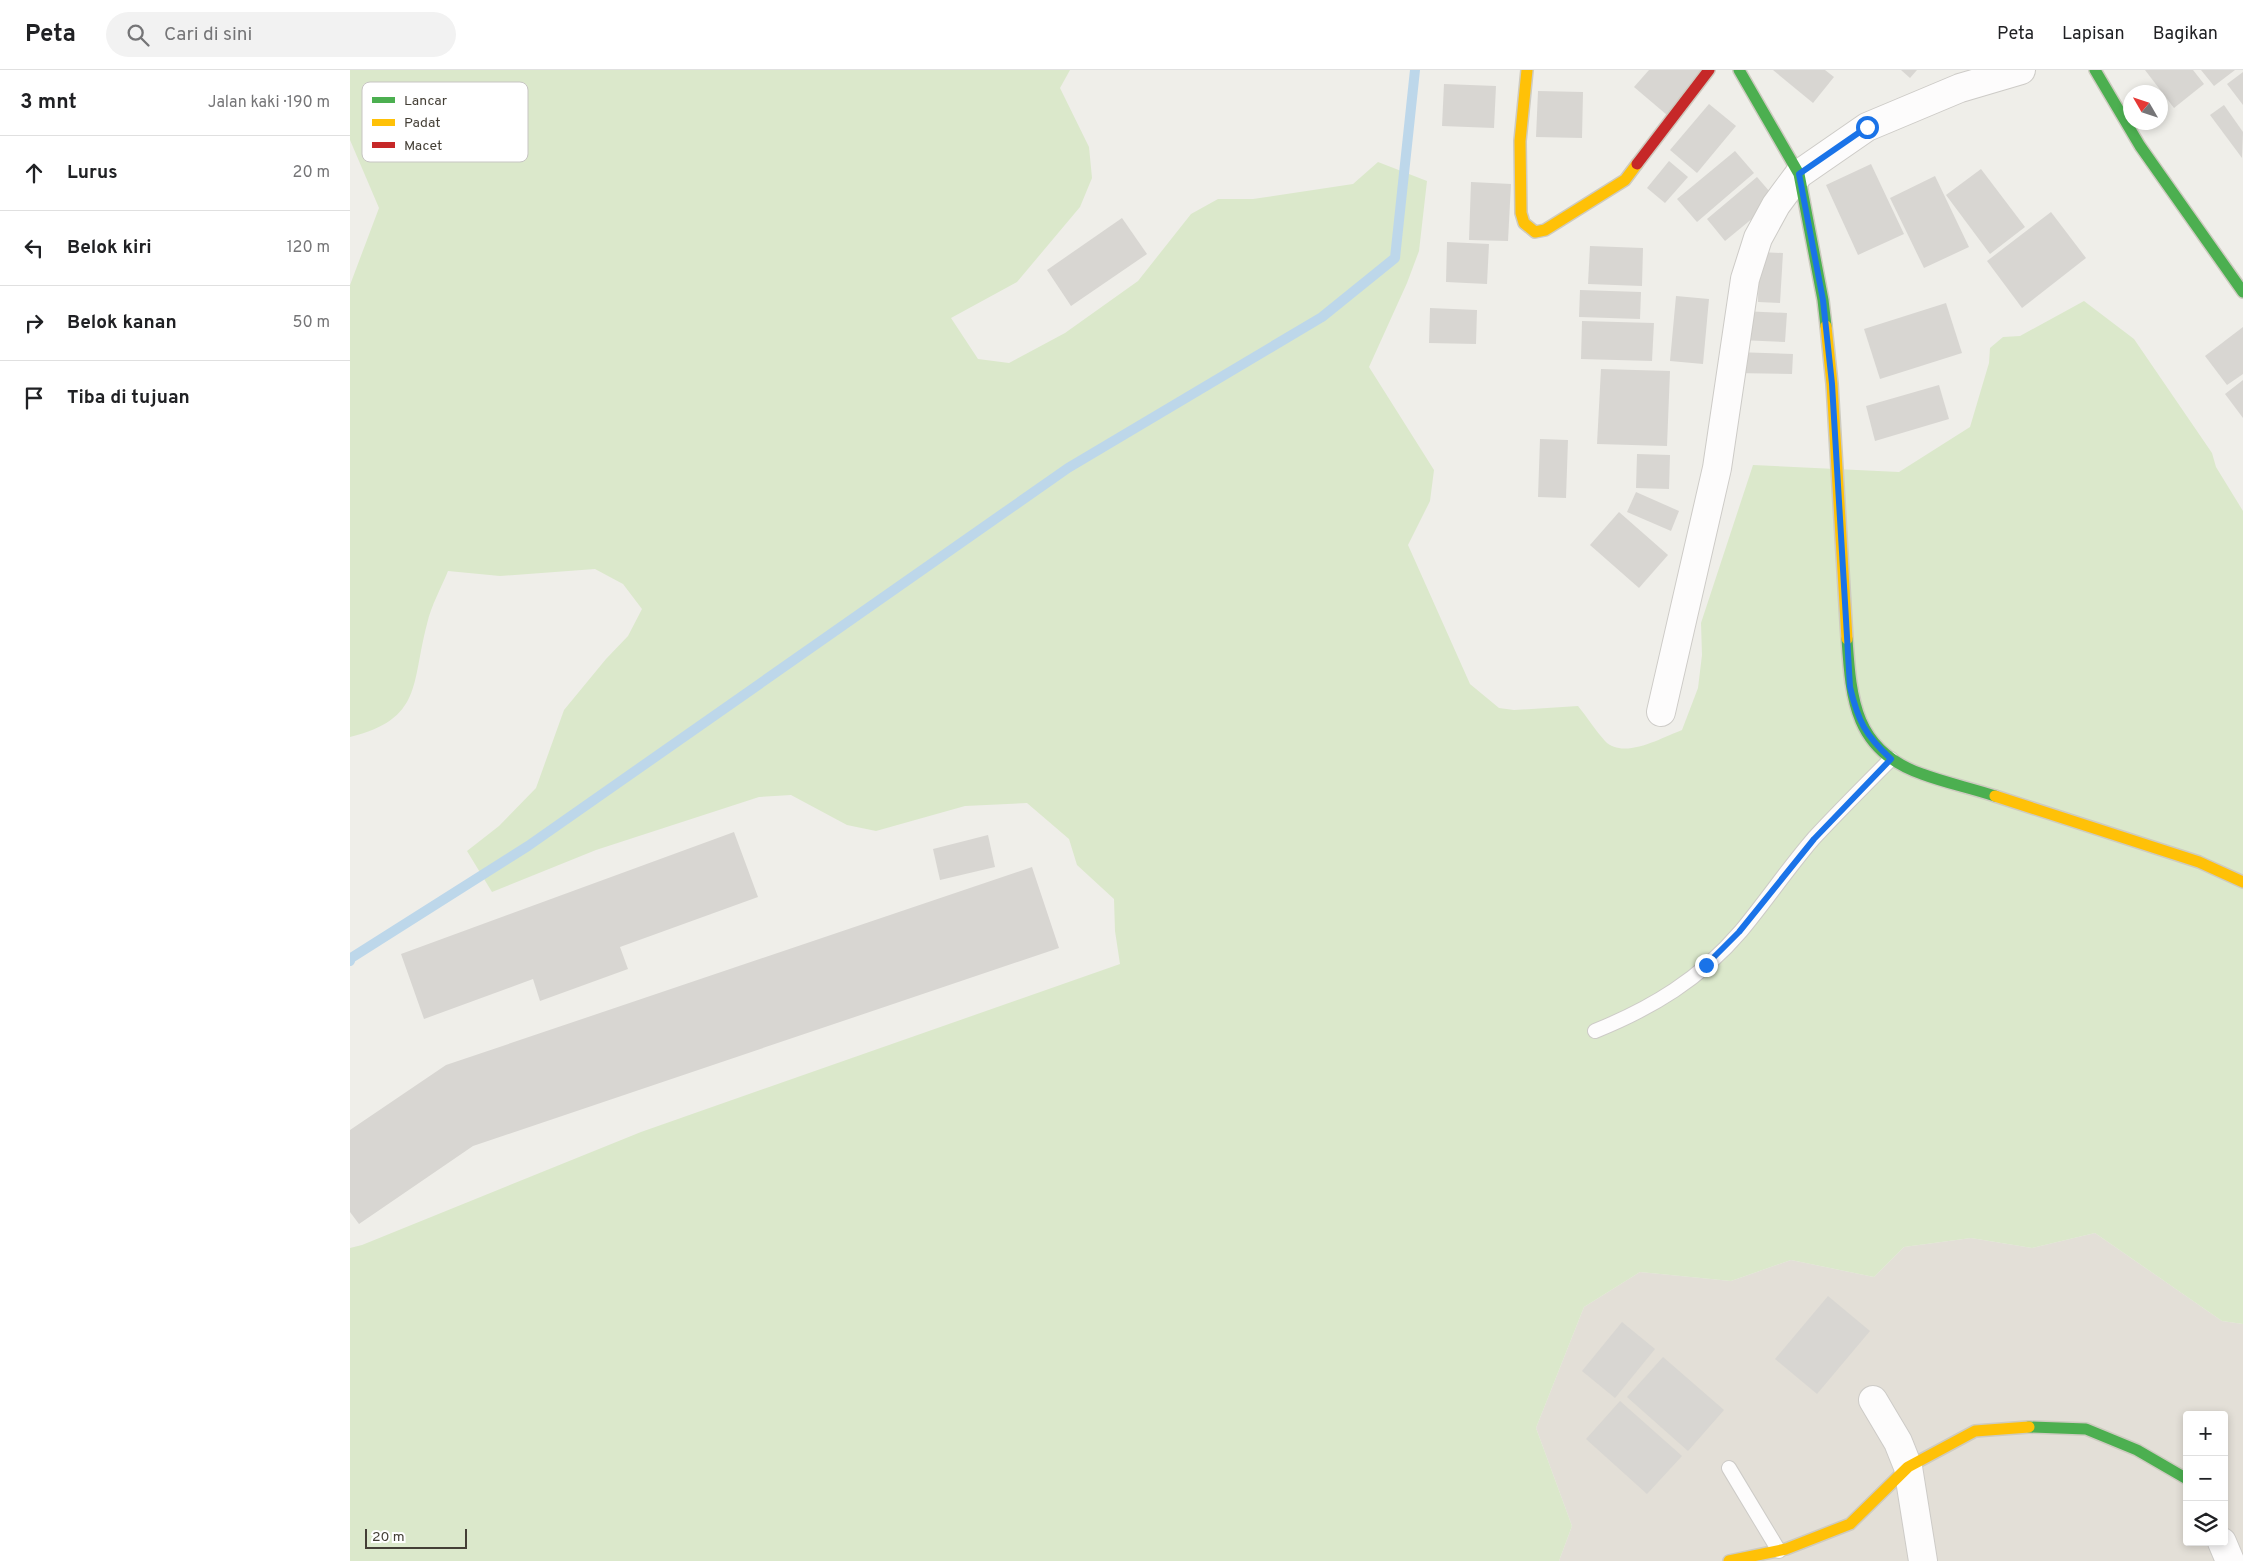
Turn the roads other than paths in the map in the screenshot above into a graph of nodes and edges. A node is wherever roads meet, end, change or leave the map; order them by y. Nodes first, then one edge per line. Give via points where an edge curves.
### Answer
1 (1527, 70) edge
2 (1709, 70) edge
3 (1739, 70) edge
4 (2020, 70) edge
5 (2095, 70) edge
6 (1799, 174) junction
7 (2243, 292) edge
8 (1661, 712) dead end
9 (1891, 759) junction
10 (2243, 882) edge
11 (1595, 1031) dead end
12 (1874, 1400) dead end
13 (1908, 1467) junction
14 (1729, 1468) dead end
15 (2183, 1477) edge
16 (2224, 1546) edge
17 (1779, 1551) junction
18 (1729, 1561) edge
19 (1922, 1561) edge
20 (2230, 1561) edge

1 - 2 street via 1520,142 1521,212 1524,224 1535,232 1545,230 1625,180
3 - 6 street
4 - 6 street via 1960,88 1867,127
5 - 7 street via 2140,146
6 - 8 street via 1776,205 1758,238 1745,279 1717,468
6 - 9 street via 1823,300 1832,384 1850,687 1857,715 1874,744
9 - 10 street via 1924,775 2187,859
9 - 11 lane via 1814,839 1739,932 1706,965 1654,1004
12 - 13 street
13 - 15 street via 1975,1431 2030,1427 2086,1429 2137,1450
13 - 17 street via 1850,1524
13 - 19 street
14 - 17 lane
16 - 20 street
17 - 18 street

